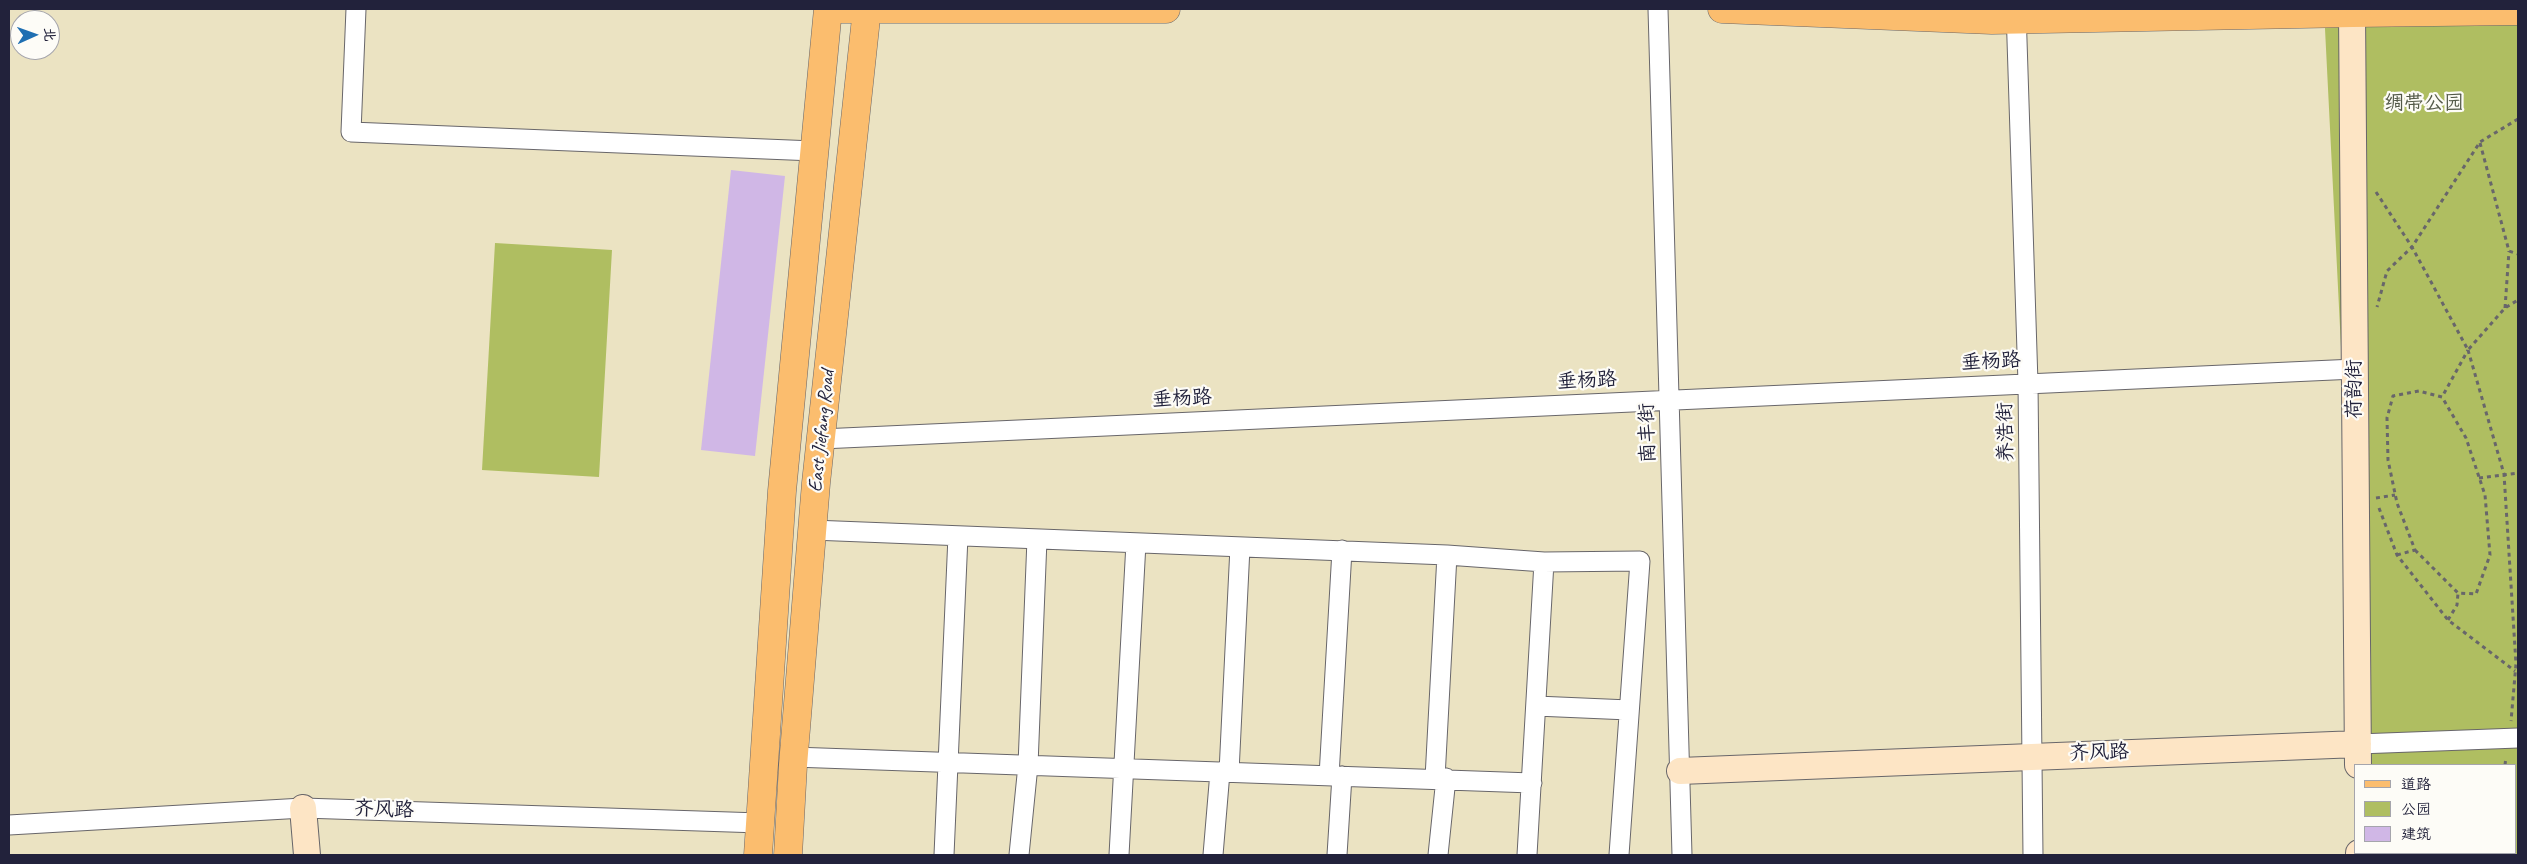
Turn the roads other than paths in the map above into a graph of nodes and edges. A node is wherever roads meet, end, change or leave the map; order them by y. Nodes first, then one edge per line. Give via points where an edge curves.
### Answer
1 (356, 9) edge
2 (828, 9) edge
3 (835, 9) edge
4 (1166, 9) edge
5 (1658, 9) edge
6 (1722, 9) edge
7 (867, 10) edge
8 (2352, 11) edge
9 (2518, 11) edge
10 (2015, 14) edge
11 (814, 151) junction
12 (2355, 369) junction
13 (2028, 383) junction
14 (1669, 400) junction
15 (821, 439) junction
16 (812, 530) junction
17 (958, 536) junction
18 (1037, 539) junction
19 (1136, 543) junction
20 (1240, 547) junction
21 (1342, 550) junction
22 (1447, 554) junction
23 (1544, 562) junction
24 (1536, 706) junction
25 (1629, 710) junction
26 (2514, 730) edge
27 (2033, 755) junction
28 (2358, 755) edge
29 (793, 756) junction
30 (948, 762) junction
31 (1028, 765) junction
32 (1124, 768) junction
33 (1680, 771) junction
34 (1225, 772) junction
35 (1336, 776) junction
36 (1440, 778) junction
37 (1532, 783) junction
38 (303, 808) junction
39 (760, 823) junction
40 (9, 825) edge
41 (307, 855) edge
42 (758, 855) edge
43 (788, 855) edge
44 (944, 855) edge
45 (1019, 855) edge
46 (1119, 855) edge
47 (1213, 855) edge
48 (1337, 855) edge
49 (1438, 855) edge
50 (1527, 855) edge
51 (1619, 855) edge
52 (1682, 855) edge
53 (2033, 855) edge

1 - 11 street via 351,132
2 - 11 main road, East Jiefang Road
3 - 7 main road
4 - 7 main road
5 - 14 street, 南丰街
6 - 10 main road
7 - 15 main road, East Jiefang Road
8 - 9 main road
8 - 10 main road
8 - 12 street, 荷韵街
10 - 13 street, 养浩街
11 - 39 main road, East Jiefang Road via 782,491
12 - 13 street, 垂杨路
12 - 28 street, 荷韵街
13 - 14 street, 垂杨路
13 - 27 street, 养浩街
14 - 15 street, 垂杨路
14 - 33 street, 南丰街
15 - 16 main road, East Jiefang Road
16 - 17 street
16 - 29 main road, East Jiefang Road
17 - 18 street
17 - 30 street
18 - 19 street
18 - 31 street
19 - 20 street
19 - 32 street
20 - 21 street
20 - 34 street
21 - 22 street
21 - 35 street
22 - 23 street
22 - 36 street
23 - 24 street
23 - 25 street via 1640,561
24 - 25 street
24 - 37 street
25 - 51 street
26 - 28 street, 齐风路
27 - 28 street, 齐风路
27 - 33 street, 齐风路
27 - 53 street, 养浩街
29 - 30 street
29 - 43 main road, East Jiefang Road
30 - 31 street
30 - 44 street
31 - 32 street
31 - 45 street
32 - 34 street
32 - 46 street
33 - 52 street, 南丰街
34 - 35 street
34 - 47 street
35 - 36 street
35 - 48 street
36 - 37 street
36 - 49 street
37 - 50 street
38 - 39 street, 齐风路
38 - 40 street, 齐风路
38 - 41 street
39 - 42 main road, East Jiefang Road

